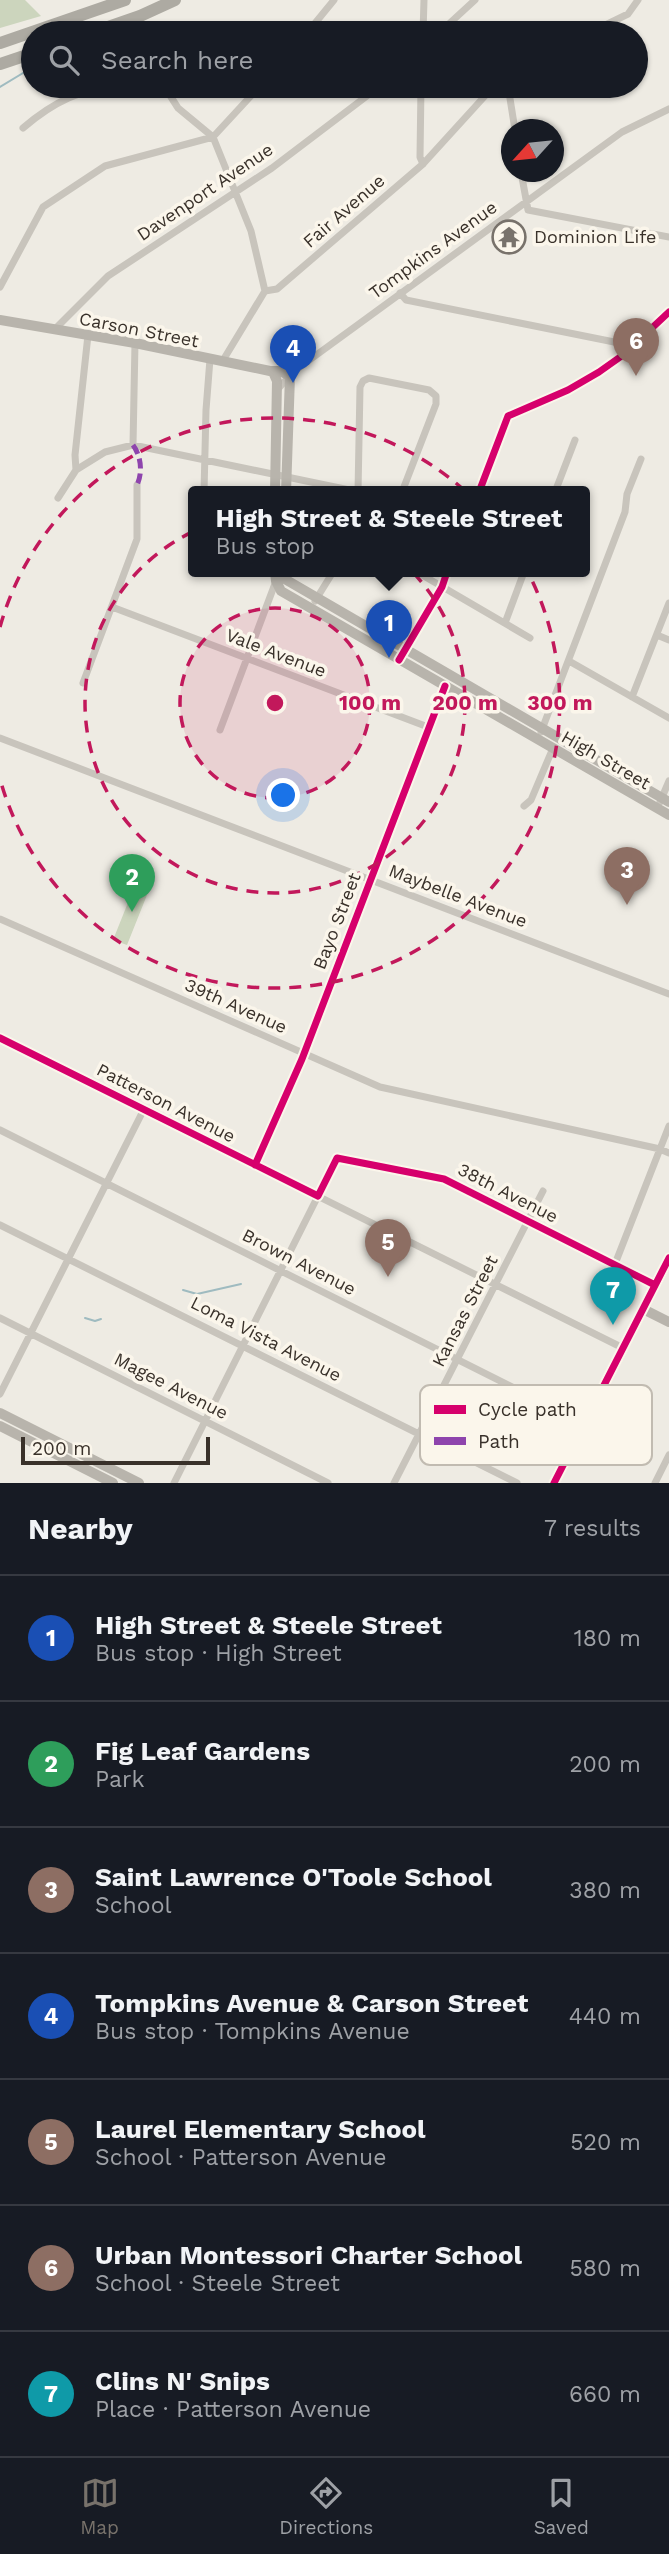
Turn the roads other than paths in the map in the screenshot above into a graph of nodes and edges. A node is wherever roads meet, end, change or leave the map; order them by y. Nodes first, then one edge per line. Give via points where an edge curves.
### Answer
1 (125, 0) edge
2 (175, 0) edge
3 (334, 0) edge
4 (424, 0) edge
5 (475, 0) edge
6 (638, 0) edge
7 (64, 21) edge
8 (126, 21) edge
9 (317, 21) edge
10 (423, 21) edge
11 (452, 21) edge
12 (614, 21) edge
13 (21, 36) edge
14 (0, 43) edge
15 (21, 57) edge
16 (0, 64) edge
17 (68, 98) edge
18 (171, 98) edge
19 (249, 98) edge
20 (364, 98) edge
21 (421, 98) edge
22 (483, 98) edge
23 (510, 98) edge
24 (669, 109) edge
25 (513, 119) edge
26 (23, 128) dead end
27 (213, 137) junction
28 (423, 164) junction
29 (522, 182) edge
30 (236, 193) junction
31 (525, 202) junction
32 (669, 237) edge
33 (0, 287) edge
34 (265, 291) junction
35 (400, 293) junction
36 (669, 312) edge
37 (0, 320) edge
38 (54, 331) junction
39 (88, 335) junction
40 (135, 343) junction
41 (630, 349) junction
42 (210, 359) junction
43 (222, 362) junction
44 (272, 372) junction
45 (290, 376) junction
46 (277, 390) junction
47 (575, 440) dead end
48 (133, 445) junction
49 (204, 459) junction
50 (641, 459) dead end
51 (76, 470) junction
52 (275, 474) junction
53 (287, 476) junction
54 (137, 485) dead end
55 (204, 486) edge
56 (275, 486) edge
57 (286, 486) edge
58 (331, 486) edge
59 (358, 486) edge
60 (404, 486) edge
61 (481, 486) edge
62 (557, 486) edge
63 (58, 498) dead end
64 (279, 577) edge
65 (279, 577) edge
66 (281, 577) edge
67 (330, 577) edge
68 (425, 577) edge
69 (445, 577) edge
70 (522, 577) edge
71 (442, 587) junction
72 (317, 598) junction
73 (669, 603) edge
74 (112, 607) junction
75 (312, 608) junction
76 (505, 624) junction
77 (657, 635) junction
78 (530, 638) dead end
79 (669, 640) edge
80 (406, 649) junction
81 (247, 659) junction
82 (399, 660) junction
83 (569, 661) junction
84 (83, 683) dead end
85 (444, 687) junction
86 (632, 697) junction
87 (669, 718) edge
88 (428, 727) junction
89 (543, 728) junction
90 (220, 730) dead end
91 (0, 738) edge
92 (538, 739) junction
93 (553, 748) junction
94 (669, 781) edge
95 (666, 800) edge
96 (524, 806) dead end
97 (657, 808) junction
98 (669, 815) edge
99 (370, 879) junction
100 (0, 919) edge
101 (669, 994) edge
102 (0, 1038) edge
103 (303, 1053) junction
104 (144, 1109) junction
105 (669, 1126) edge
106 (0, 1130) edge
107 (660, 1149) junction
108 (669, 1153) edge
109 (255, 1165) junction
110 (106, 1183) junction
111 (543, 1191) dead end
112 (318, 1196) junction
113 (528, 1221) junction
114 (0, 1225) edge
115 (69, 1258) junction
116 (669, 1258) edge
117 (615, 1264) junction
118 (280, 1270) junction
119 (496, 1285) junction
120 (656, 1285) junction
121 (643, 1309) junction
122 (0, 1318) edge
123 (669, 1322) edge
124 (31, 1333) junction
125 (243, 1345) junction
126 (623, 1348) junction
127 (457, 1360) junction
128 (444, 1385) edge
129 (507, 1385) edge
130 (604, 1385) edge
131 (0, 1394) edge
132 (0, 1413) edge
133 (206, 1422) junction
134 (0, 1426) edge
135 (419, 1434) joint
136 (669, 1455) edge
137 (481, 1465) edge
138 (565, 1465) edge
139 (109, 1468) junction
140 (106, 1481) edge
141 (558, 1482) edge
142 (139, 1483) edge
143 (174, 1483) edge
144 (328, 1483) edge
145 (394, 1483) edge
146 (517, 1483) edge
147 (655, 1483) edge

1 - 7 highway
2 - 8 highway
3 - 9 street
4 - 10 street
5 - 11 street
6 - 12 street via 628,14
13 - 14 highway
15 - 16 highway
17 - 26 street
18 - 27 street
19 - 27 street
20 - 30 street, Davenport Avenue
21 - 28 street
22 - 28 street, Fair Avenue
23 - 25 street
24 - 31 street, Tompkins Avenue via 622,132
27 - 30 street
27 - 33 street via 105,166 43,207
28 - 34 street, Fair Avenue via 277,289
29 - 31 street
30 - 34 street via 251,231
30 - 38 street, Davenport Avenue via 108,276
31 - 32 street via 528,210
31 - 35 street, Tompkins Avenue
34 - 43 street, Fair Avenue
35 - 41 street via 406,300 624,344
35 - 45 street, Tompkins Avenue
36 - 41 street
37 - 38 street, Carson Street
38 - 39 street, Carson Street
39 - 40 street, Carson Street
39 - 51 street
40 - 42 street, Carson Street
40 - 48 street
41 - 61 street via 583,382 508,416
42 - 43 street, Carson Street
42 - 49 street
43 - 44 street, Carson Street
44 - 45 street
44 - 46 street
45 - 46 street, Tompkins Avenue
45 - 53 street
46 - 52 street
47 - 62 street
48 - 49 street
48 - 51 street via 105,452
49 - 52 street
49 - 55 street
50 - 83 street
51 - 63 street
52 - 53 street
52 - 56 street
53 - 57 street
53 - 58 street
54 - 74 street via 136,539
59 - 60 street via 360,392 363,381 375,379 429,390 436,396
64 - 75 street, High Street via 281,591
65 - 81 street
66 - 72 street, High Street
67 - 72 street
68 - 71 street
69 - 71 street
70 - 76 street
71 - 76 street
71 - 80 street
72 - 75 street
72 - 80 street, High Street
73 - 77 street
74 - 81 street, Vale Avenue
74 - 84 street
75 - 82 street, High Street
76 - 78 street
77 - 79 street
77 - 86 street
80 - 82 street
80 - 89 street, High Street
81 - 88 street, Vale Avenue
81 - 90 street
82 - 85 street, High Street
83 - 86 street
83 - 89 street
85 - 88 street, Bayo Street
85 - 92 street, High Street
86 - 87 street
88 - 99 street, Bayo Street
89 - 92 street
89 - 95 street, High Street
91 - 99 street, Maybelle Avenue
92 - 93 street, High Street
93 - 96 street via 531,800
93 - 97 street, High Street
94 - 95 street
95 - 97 street
97 - 98 street, High Street
99 - 101 street, Maybelle Avenue
99 - 103 street, Bayo Street
100 - 103 street, 39th Avenue
102 - 104 street, Patterson Avenue
103 - 107 street, 39th Avenue via 380,1087
103 - 109 street, Bayo Street
104 - 109 street, Patterson Avenue
104 - 110 street
105 - 107 street
106 - 110 street, Brown Avenue
107 - 108 street, 39th Avenue
107 - 117 street
109 - 112 street, Patterson Avenue
110 - 115 street
110 - 118 street, Brown Avenue
111 - 113 street, Kansas Street
112 - 113 street, 38th Avenue via 337,1158 444,1179
112 - 118 street
112 - 119 street, Patterson Avenue
113 - 117 street, 38th Avenue
113 - 119 street, Kansas Street
114 - 115 street, Loma Vista Avenue
115 - 124 street
115 - 125 street, Loma Vista Avenue
116 - 120 street
117 - 120 street, 38th Avenue
118 - 125 street
118 - 127 street, Brown Avenue
119 - 126 street, Patterson Avenue
119 - 127 street, Kansas Street
120 - 121 street
121 - 123 street
121 - 126 street
122 - 124 street, Magee Avenue
124 - 131 street
124 - 133 street, Magee Avenue
125 - 133 street
125 - 135 street, Loma Vista Avenue
126 - 130 street
127 - 128 street, Kansas Street
127 - 129 street, Brown Avenue
132 - 139 street
133 - 143 street
133 - 144 street, Magee Avenue
134 - 140 street
135 - 145 street, Kansas Street
136 - 147 street
137 - 146 street, Loma Vista Avenue
138 - 141 street
139 - 140 street
139 - 142 street

